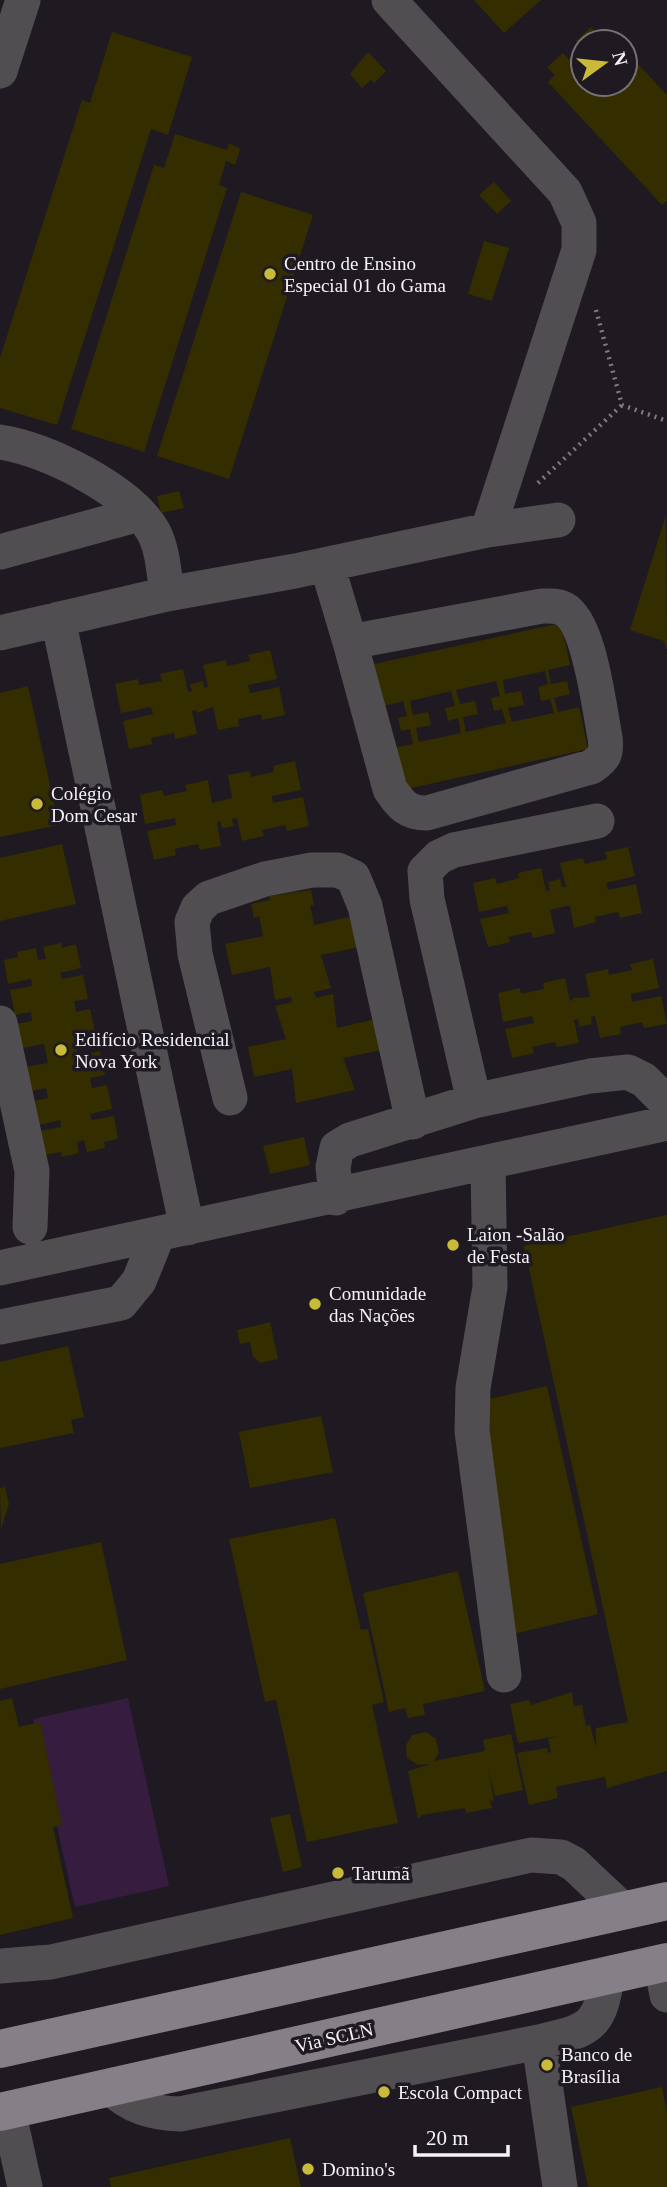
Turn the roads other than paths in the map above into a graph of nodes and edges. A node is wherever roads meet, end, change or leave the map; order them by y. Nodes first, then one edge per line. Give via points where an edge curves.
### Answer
1 (23, 0) edge
2 (389, 0) edge
3 (0, 71) edge
4 (0, 442) edge
5 (139, 514) junction
6 (558, 520) dead end
7 (488, 530) junction
8 (0, 552) edge
9 (327, 565) junction
10 (167, 594) junction
11 (58, 620) junction
12 (0, 633) edge
13 (350, 642) junction
14 (597, 821) dead end
15 (0, 1023) edge
16 (230, 1098) dead end
17 (474, 1101) junction
18 (667, 1103) edge
19 (413, 1122) junction
20 (667, 1125) edge
21 (488, 1163) junction
22 (336, 1198) junction
23 (30, 1227) dead end
24 (172, 1231) junction
25 (0, 1268) edge
26 (0, 1326) edge
27 (504, 1675) dead end
28 (667, 1901) edge
29 (624, 1911) junction
30 (0, 1966) edge
31 (665, 1973) edge
32 (607, 1976) junction
33 (539, 2042) junction
34 (0, 2049) edge
35 (110, 2087) junction
36 (4, 2111) edge
37 (24, 2187) edge
38 (560, 2187) edge

1 - 3 street
2 - 7 street via 565,192 579,223 579,250
4 - 5 street via 57,460 112,492
5 - 8 street
5 - 10 street via 159,547
6 - 7 street
7 - 9 street
9 - 10 street
9 - 13 street
10 - 11 street
11 - 12 street
11 - 24 street
13 - 13 street via 390,789 412,813 591,767 607,753 582,633 564,609 542,606
14 - 17 street via 454,850 425,871 427,899
15 - 23 street via 32,1171
16 - 19 street via 195,954 192,922 198,908 209,898 265,879 338,870 353,877 365,906
17 - 18 street via 628,1072 644,1080
17 - 19 street
19 - 22 street via 337,1148 333,1167
20 - 21 street
21 - 22 street
21 - 27 street via 491,1287 473,1388 472,1431
22 - 24 street
24 - 25 street
24 - 26 street via 121,1303
28 - 29 main road
29 - 30 street via 574,1864 561,1857 531,1855 51,1962
29 - 34 main road
31 - 32 main road, Via SCLN
32 - 33 street via 599,2011 588,2028
32 - 35 main road, Via SCLN
33 - 35 street via 180,2114 157,2114 127,2103
33 - 38 street
35 - 36 main road, Via SCLN
36 - 37 street

